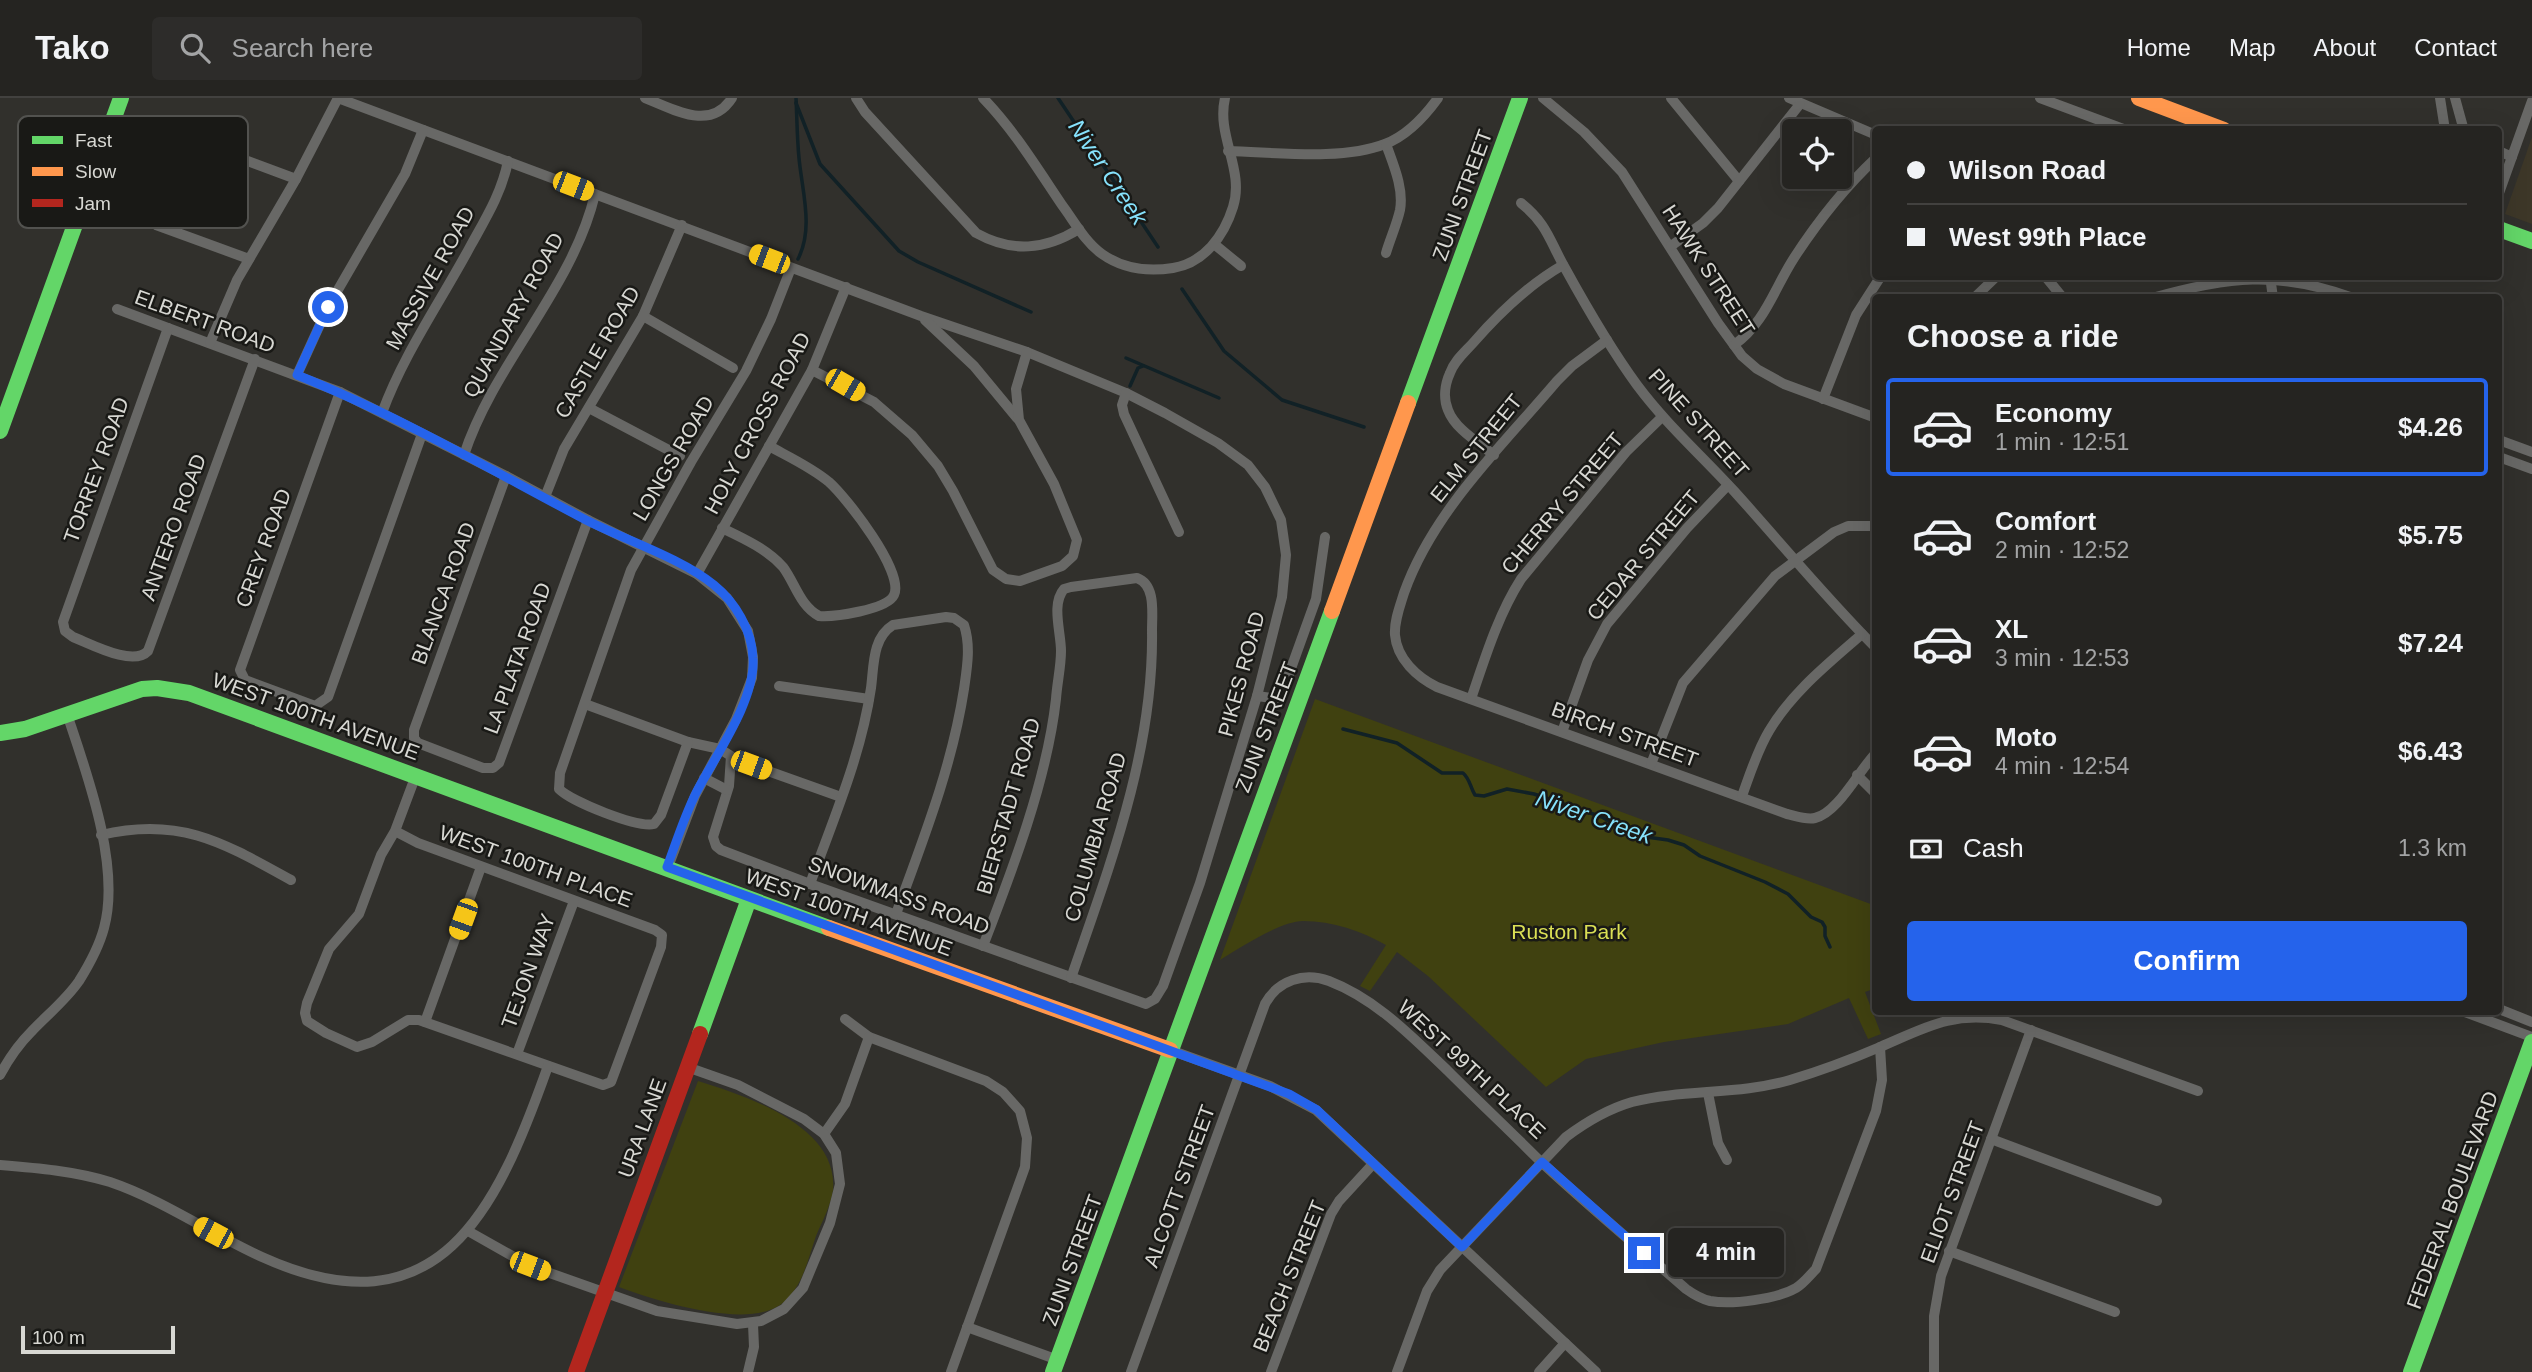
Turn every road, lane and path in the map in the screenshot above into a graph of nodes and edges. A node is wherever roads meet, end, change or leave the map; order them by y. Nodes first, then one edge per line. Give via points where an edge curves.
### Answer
1 (121, 98) edge
2 (338, 98) edge
3 (645, 98) edge
4 (732, 98) edge
5 (856, 98) edge
6 (983, 98) edge
7 (1223, 98) edge
8 (1438, 98) edge
9 (1520, 98) edge
10 (1543, 98) edge
11 (1671, 98) edge
12 (2040, 98) edge
13 (2138, 98) edge
14 (2440, 98) edge
15 (2455, 98) edge
16 (1795, 101) edge
17 (2532, 101) edge
18 (114, 116) edge
19 (2099, 125) edge
20 (2213, 126) edge
21 (2444, 126) edge
22 (2463, 126) edge
23 (423, 130) junction
24 (1872, 133) edge
25 (1385, 144) junction
26 (1228, 151) junction
27 (2502, 153) edge
28 (2512, 157) junction
29 (248, 161) edge
30 (508, 161) junction
31 (1872, 162) edge
32 (296, 179) junction
33 (1739, 181) junction
34 (2502, 185) edge
35 (594, 194) junction
36 (1521, 203) dead end
37 (682, 225) junction
38 (74, 228) edge
39 (164, 228) edge
40 (1079, 229) junction
41 (2502, 230) edge
42 (2532, 241) edge
43 (1214, 244) junction
44 (1671, 246) junction
45 (1385, 253) dead end
46 (249, 258) junction
47 (1563, 265) junction
48 (1241, 266) dead end
49 (791, 268) junction
50 (1878, 280) edge
51 (1993, 280) edge
52 (2048, 280) edge
53 (2231, 280) edge
54 (2284, 280) edge
55 (846, 287) junction
56 (1978, 294) edge
57 (2060, 294) edge
58 (2167, 294) edge
59 (2340, 294) edge
60 (117, 309) dead end
61 (642, 316) junction
62 (921, 316) junction
63 (168, 328) junction
64 (1606, 340) junction
65 (210, 343) junction
66 (1734, 345) junction
67 (1027, 352) junction
68 (255, 359) junction
69 (733, 368) dead end
70 (812, 370) junction
71 (297, 375) junction
72 (340, 392) junction
73 (1126, 393) junction
74 (1823, 399) junction
75 (589, 408) junction
76 (382, 413) junction
77 (1662, 417) junction
78 (1872, 417) edge
79 (1019, 420) junction
80 (0, 431) edge
81 (422, 434) junction
82 (2502, 442) edge
83 (769, 446) junction
84 (464, 455) junction
85 (1494, 455) junction
86 (680, 456) dead end
87 (2502, 457) edge
88 (2531, 462) edge
89 (506, 476) junction
90 (1728, 485) junction
91 (545, 497) junction
92 (587, 520) junction
93 (1872, 526) edge
94 (722, 528) junction
95 (1179, 531) dead end
96 (1325, 537) dead end
97 (644, 547) junction
98 (1795, 558) junction
99 (697, 573) junction
100 (1103, 582) joint
101 (1402, 600) joint
102 (1863, 634) junction
103 (92, 644) joint
104 (1872, 644) edge
105 (779, 686) dead end
106 (1258, 696) junction
107 (869, 699) junction
108 (1471, 699) junction
109 (585, 704) junction
110 (67, 714) junction
111 (1562, 732) junction
112 (0, 733) edge
113 (688, 742) junction
114 (720, 749) junction
115 (455, 757) joint
116 (1872, 758) edge
117 (1651, 764) junction
118 (751, 765) dead end
119 (416, 775) junction
120 (1857, 775) junction
121 (704, 778) junction
122 (727, 790) junction
123 (1872, 790) edge
124 (1742, 796) junction
125 (841, 797) junction
126 (395, 831) junction
127 (102, 835) junction
128 (481, 867) junction
129 (667, 867) junction
130 (291, 880) dead end
131 (810, 884) junction
132 (749, 898) junction
133 (574, 901) junction
134 (896, 915) junction
135 (983, 946) junction
136 (1071, 978) junction
137 (1151, 1002) joint
138 (2502, 1010) edge
139 (1262, 1012) joint
140 (2473, 1015) edge
141 (845, 1019) dead end
142 (425, 1022) junction
143 (2532, 1022) edge
144 (2031, 1030) junction
145 (869, 1037) junction
146 (2532, 1037) edge
147 (2532, 1042) edge
148 (1880, 1047) junction
149 (1170, 1050) junction
150 (517, 1055) junction
151 (548, 1066) junction
152 (687, 1067) junction
153 (2532, 1074) edge
154 (0, 1075) edge
155 (1241, 1075) junction
156 (2515, 1089) junction
157 (2198, 1091) dead end
158 (1708, 1093) junction
159 (824, 1134) junction
160 (1991, 1139) junction
161 (1727, 1160) dead end
162 (1542, 1162) junction
163 (1373, 1164) junction
164 (0, 1165) edge
165 (2157, 1201) dead end
166 (468, 1231) junction
167 (1464, 1245) junction
168 (1949, 1251) junction
169 (604, 1293) junction
170 (2115, 1312) dead end
171 (753, 1324) junction
172 (967, 1327) junction
173 (1565, 1343) junction
174 (1056, 1366) edge
175 (576, 1372) edge
176 (748, 1372) edge
177 (951, 1372) edge
178 (1131, 1372) edge
179 (1271, 1372) edge
180 (1397, 1372) edge
181 (1539, 1372) edge
182 (1596, 1372) edge
183 (1934, 1372) edge
184 (2411, 1372) edge

1 - 18 street
2 - 23 street, PIKES ROAD
2 - 32 street
3 - 4 street via 701,116 721,112
5 - 40 street via 976,233 999,244 1027,248 1057,241
6 - 40 street
7 - 26 street
8 - 25 street via 1422,118
9 - 149 street, ZUNI STREET
10 - 44 street, HAWK STREET via 1622,172
11 - 33 street
12 - 19 street
13 - 20 street
14 - 21 street
15 - 22 street
16 - 24 street
16 - 33 street
17 - 28 street
23 - 30 street, PIKES ROAD
23 - 71 street via 405,174 328,307
25 - 26 street via 1348,153
25 - 45 street via 1400,196
26 - 43 street via 1236,176 1235,202
27 - 28 street
28 - 34 street
29 - 32 street
30 - 35 street, PIKES ROAD
30 - 76 street, MASSIVE ROAD via 495,200 412,346
31 - 66 street via 1832,203 1784,274 1761,319
32 - 46 street
33 - 44 street via 1703,223
35 - 37 street, PIKES ROAD
35 - 84 street, QUANDARY ROAD via 568,260 489,397
36 - 47 street, PINE STREET via 1544,224
37 - 49 street, PIKES ROAD
37 - 61 street, CASTLE ROAD
38 - 80 street
39 - 46 street
40 - 43 street via 1114,262 1145,270 1179,267
41 - 42 street
43 - 48 street
44 - 66 street, HAWK STREET
46 - 65 street
47 - 64 street, PINE STREET
47 - 85 street via 1512,301 1450,371 1445,395 1450,415
49 - 55 street, PIKES ROAD
49 - 97 street, LONGS ROAD via 746,371
50 - 74 street via 1856,315
51 - 56 street
52 - 57 street
53 - 58 street
54 - 59 street
55 - 62 street, PIKES ROAD
55 - 70 street, HOLY CROSS ROAD
60 - 63 street, ELBERT ROAD
61 - 69 street
61 - 75 street, CASTLE ROAD
62 - 67 street, PIKES ROAD
62 - 79 street via 974,366
63 - 65 street, ELBERT ROAD
63 - 103 street, TORREY ROAD via 62,626 73,637
64 - 77 street, PINE STREET
64 - 85 street, ELM STREET via 1565,373
65 - 68 street, ELBERT ROAD
66 - 74 street, HAWK STREET via 1771,378
67 - 73 street, PIKES ROAD
67 - 79 street via 1016,389
68 - 71 street, ELBERT ROAD
68 - 103 street, ANTERO ROAD via 148,651 128,657
70 - 79 street via 874,402 912,435 953,491 988,563 999,575 1020,581 1062,566 1073,556 1077,540 1054,484
70 - 83 street, HOLY CROSS ROAD
71 - 72 street, ELBERT ROAD
72 - 76 street, ELBERT ROAD
72 - 81 street, CREY ROAD via 240,670 245,680 315,706 324,702
73 - 95 street via 1124,414
73 - 106 street, PIKES ROAD via 1218,443 1248,466 1265,486 1281,520 1283,586
74 - 78 street, HAWK STREET
75 - 86 street
75 - 91 street, CASTLE ROAD via 564,449
76 - 81 street, ELBERT ROAD
77 - 90 street, PINE STREET
77 - 108 street, CHERRY STREET via 1626,453 1521,579 1494,633
81 - 84 street, ELBERT ROAD
82 - 88 street
83 - 94 street, HOLY CROSS ROAD
83 - 94 street via 819,475 845,498 878,544 896,587 892,598 832,617 814,613 774,558
84 - 89 street, ELBERT ROAD
85 - 101 street, ELM STREET via 1434,533
87 - 88 street
89 - 91 street, ELBERT ROAD
89 - 115 street, BLANCA ROAD via 414,730 415,741
90 - 98 street, PINE STREET
90 - 111 street, CEDAR STREET via 1607,624 1588,660
91 - 92 street, ELBERT ROAD
92 - 97 street, ELBERT ROAD
92 - 115 street, LA PLATA ROAD via 499,763 483,768
93 - 98 street via 1842,528
94 - 99 street, HOLY CROSS ROAD
96 - 106 street via 1316,599 1280,699
97 - 99 street, ELBERT ROAD
97 - 109 street, LONGS ROAD via 631,570
98 - 102 street, PINE STREET
98 - 117 street via 1683,683
99 - 114 street, ELBERT ROAD via 737,611 748,631 753,657 752,678 742,706
100 - 135 street, BIERSTADT ROAD via 1064,589 1059,597 1061,653 1054,715 1037,789
100 - 136 street, COLUMBIA ROAD via 1131,577 1141,579 1148,588 1151,673 1134,783
101 - 108 street, BIRCH STREET via 1395,634 1404,659 1425,681
102 - 104 street, PINE STREET
102 - 124 street via 1783,712 1763,744
105 - 107 street
106 - 137 street, PIKES ROAD via 1200,883 1163,986
107 - 125 street via 859,747
107 - 134 street via 881,635 893,625 925,619 960,621 968,649 956,736
108 - 111 street, BIRCH STREET
109 - 113 street
109 - 113 street, LONGS ROAD via 559,789 641,824 658,821
110 - 112 street, WEST 100TH AVENUE
110 - 119 street, WEST 100TH AVENUE via 142,689 172,689
110 - 127 street
111 - 117 street, BIRCH STREET
113 - 114 street
114 - 121 street, ELBERT ROAD
114 - 122 street via 731,756
116 - 120 street
117 - 124 street, BIRCH STREET
118 - 125 street
119 - 126 street
119 - 129 street, WEST 100TH AVENUE
120 - 123 street
120 - 124 street, BIRCH STREET via 1832,808 1815,818 1787,814
121 - 122 street
121 - 129 street, ELBERT ROAD
122 - 131 street, SNOWMASS ROAD via 713,837 716,846
125 - 131 street
126 - 128 street, WEST 100TH PLACE
126 - 142 street via 356,918 329,949 307,1003 306,1017 311,1025 357,1047 408,1020
127 - 130 street via 148,828 190,832
127 - 154 street via 108,893 99,944 77,982 29,1034
128 - 133 street, WEST 100TH PLACE
128 - 142 street
129 - 132 street, WEST 100TH AVENUE
131 - 134 street, SNOWMASS ROAD
132 - 149 street, WEST 100TH AVENUE
132 - 152 street, URA LANE
133 - 150 street, TEJON WAY
133 - 151 street, WEST 100TH PLACE via 655,930 662,937 661,947 611,1082 603,1085
134 - 135 street, SNOWMASS ROAD
135 - 136 street, SNOWMASS ROAD
136 - 137 street, SNOWMASS ROAD
138 - 143 street
139 - 155 street, ALCOTT STREET
139 - 162 street, WEST 99TH PLACE via 1268,997 1293,979 1317,978 1352,991 1410,1035
140 - 146 street
141 - 145 street
142 - 150 street
144 - 148 street via 1986,1017 1958,1018 1921,1027
144 - 157 street
144 - 160 street, ELIOT STREET
145 - 159 street via 845,1104
145 - 172 street via 986,1081 1020,1111 1027,1138 1025,1167
147 - 156 street, FEDERAL BOULEVARD
148 - 158 street via 1790,1080
148 - 162 street, WEST 99TH PLACE via 1882,1080 1876,1111 1821,1260 1796,1288 1772,1297 1716,1302 1686,1289
149 - 155 street, WEST 100TH AVENUE
149 - 174 street, ZUNI STREET
150 - 151 street
151 - 166 street via 513,1155
152 - 159 street via 772,1101
152 - 169 street, URA LANE
153 - 156 street
155 - 163 street, WEST 100TH AVENUE via 1317,1110
155 - 178 street, ALCOTT STREET
156 - 184 street, FEDERAL BOULEVARD
158 - 161 street via 1718,1143
158 - 162 street via 1618,1107 1577,1129
159 - 171 street via 836,1153 840,1172 830,1223 798,1297
160 - 165 street
160 - 168 street, ELIOT STREET
162 - 167 street
163 - 167 street, WEST 100TH AVENUE
163 - 179 street, BEACH STREET via 1331,1214
164 - 166 street via 73,1172 125,1188 259,1256 348,1283 404,1275 438,1258
166 - 169 street via 530,1266
167 - 173 street, WEST 100TH AVENUE
167 - 180 street via 1427,1291
168 - 170 street
168 - 183 street, ELIOT STREET via 1934,1316
169 - 171 street via 657,1311
169 - 175 street, URA LANE
171 - 176 street
172 - 174 street
172 - 177 street
173 - 181 street
173 - 182 street, WEST 100TH AVENUE

